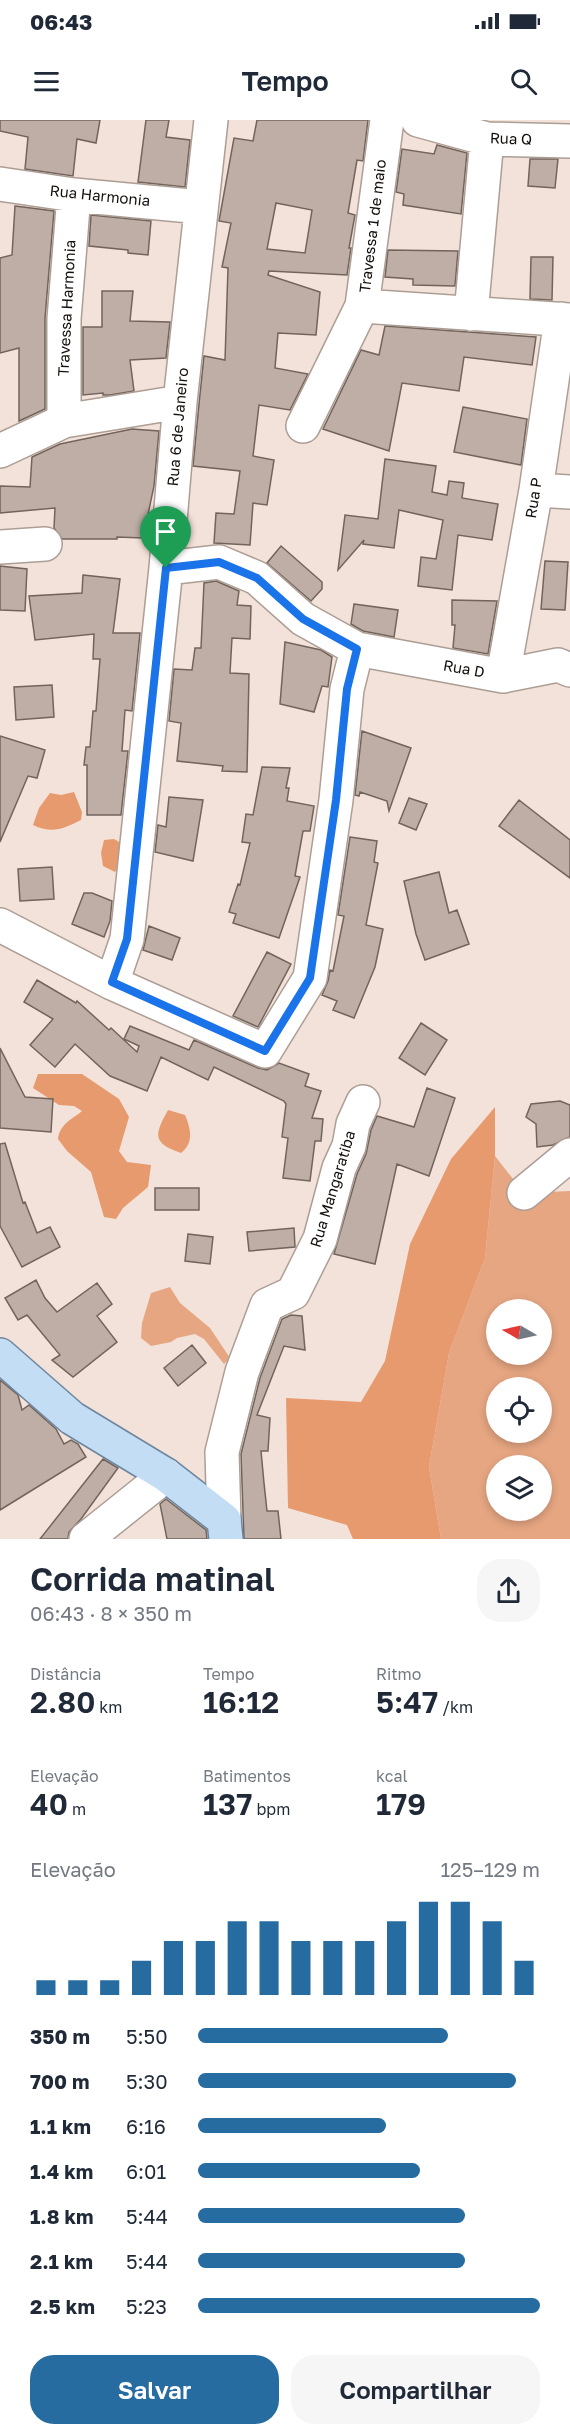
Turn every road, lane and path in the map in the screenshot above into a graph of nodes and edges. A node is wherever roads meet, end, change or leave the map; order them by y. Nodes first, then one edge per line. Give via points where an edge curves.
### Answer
1 (211, 120) edge
2 (387, 120) edge
3 (418, 120) edge
4 (487, 139) junction
5 (570, 141) edge
6 (0, 184) edge
7 (74, 195) junction
8 (201, 207) junction
9 (362, 306) junction
10 (471, 314) junction
11 (565, 320) edge
12 (180, 402) junction
13 (64, 421) junction
14 (303, 426) dead end
15 (0, 451) edge
16 (536, 490) junction
17 (570, 492) edge
18 (45, 544) dead end
19 (0, 547) edge
20 (166, 568) junction
21 (357, 649) junction
22 (566, 662) edge
23 (503, 676) junction
24 (0, 925) edge
25 (112, 982) junction
26 (363, 1102) dead end
27 (570, 1155) edge
28 (524, 1193) dead end
29 (0, 1355) edge
30 (166, 1475) junction
31 (225, 1529) edge
32 (86, 1539) edge

1 - 8 street, Rua 6 de Janeiro
2 - 9 street, Travessa 1 de maio
3 - 4 street, Rua Q
4 - 5 street, Rua Q
4 - 10 street
6 - 7 street, Rua Harmonia
7 - 8 street, Rua Harmonia
7 - 13 street, Travessa Harmonia via 64,320
8 - 12 street, Rua 6 de Janeiro
9 - 10 street, Rua P
9 - 14 street, Travessa 1 de maio
10 - 11 street, Rua P
11 - 16 street, Rua P
12 - 13 street
12 - 20 street, Rua 6 de Janeiro
13 - 15 street
16 - 17 street
16 - 23 street, Rua P
18 - 19 street
20 - 21 street via 219,562 257,578 303,619
20 - 25 street, Rua 6 de Janeiro via 127,939
21 - 23 street, Rua D
21 - 25 street via 347,689 336,800 310,978 265,1051
22 - 23 street, Rua D
24 - 25 street
26 - 31 street, Rua Mangaratiba via 339,1168 320,1239 293,1293 267,1305 242,1372 222,1452
27 - 28 street
29 - 30 main road via 72,1418
30 - 31 main road
30 - 32 street

